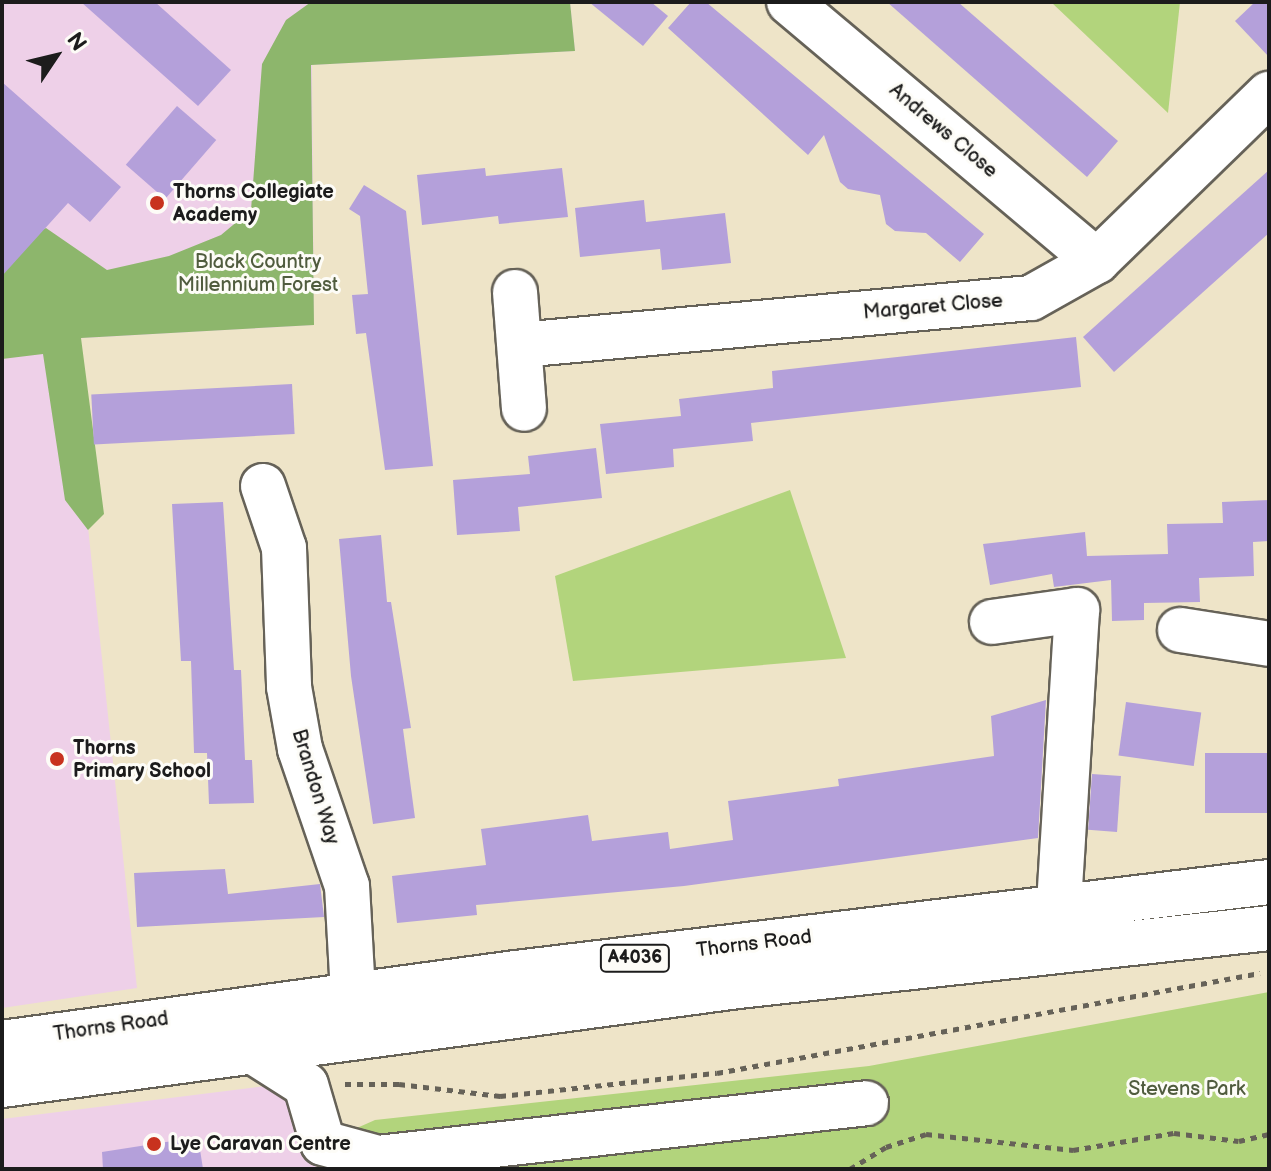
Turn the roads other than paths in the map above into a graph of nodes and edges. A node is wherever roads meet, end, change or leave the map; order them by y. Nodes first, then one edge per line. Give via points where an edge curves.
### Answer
1 (789, 2) edge
2 (1269, 94) edge
3 (1097, 261) junction
4 (515, 292) dead end
5 (520, 345) junction
6 (524, 409) dead end
7 (263, 486) dead end
8 (992, 622) dead end
9 (1180, 630) dead end
10 (1269, 644) edge
11 (1269, 882) edge
12 (1059, 907) junction
13 (1269, 928) edge
14 (353, 994) junction
15 (2, 1043) edge
16 (249, 1049) junction
17 (2, 1085) edge
18 (866, 1103) dead end

1 - 3 main road, Andrews Close
2 - 3 main road, Margaret Close
3 - 5 main road, Margaret Close via 1031,298
4 - 5 main road
5 - 6 main road
7 - 14 main road, Brandon Way via 284,548 289,687 300,749 347,886
8 - 12 main road via 1077,610
9 - 10 main road
11 - 12 main road, Thorns Road / A4036
12 - 14 main road, Thorns Road / A4036
13 - 16 main road, Thorns Road / A4036 via 738,986
14 - 15 main road, Thorns Road / A4036
16 - 17 main road, Thorns Road / A4036
16 - 18 main road via 306,1085 323,1143 378,1158

